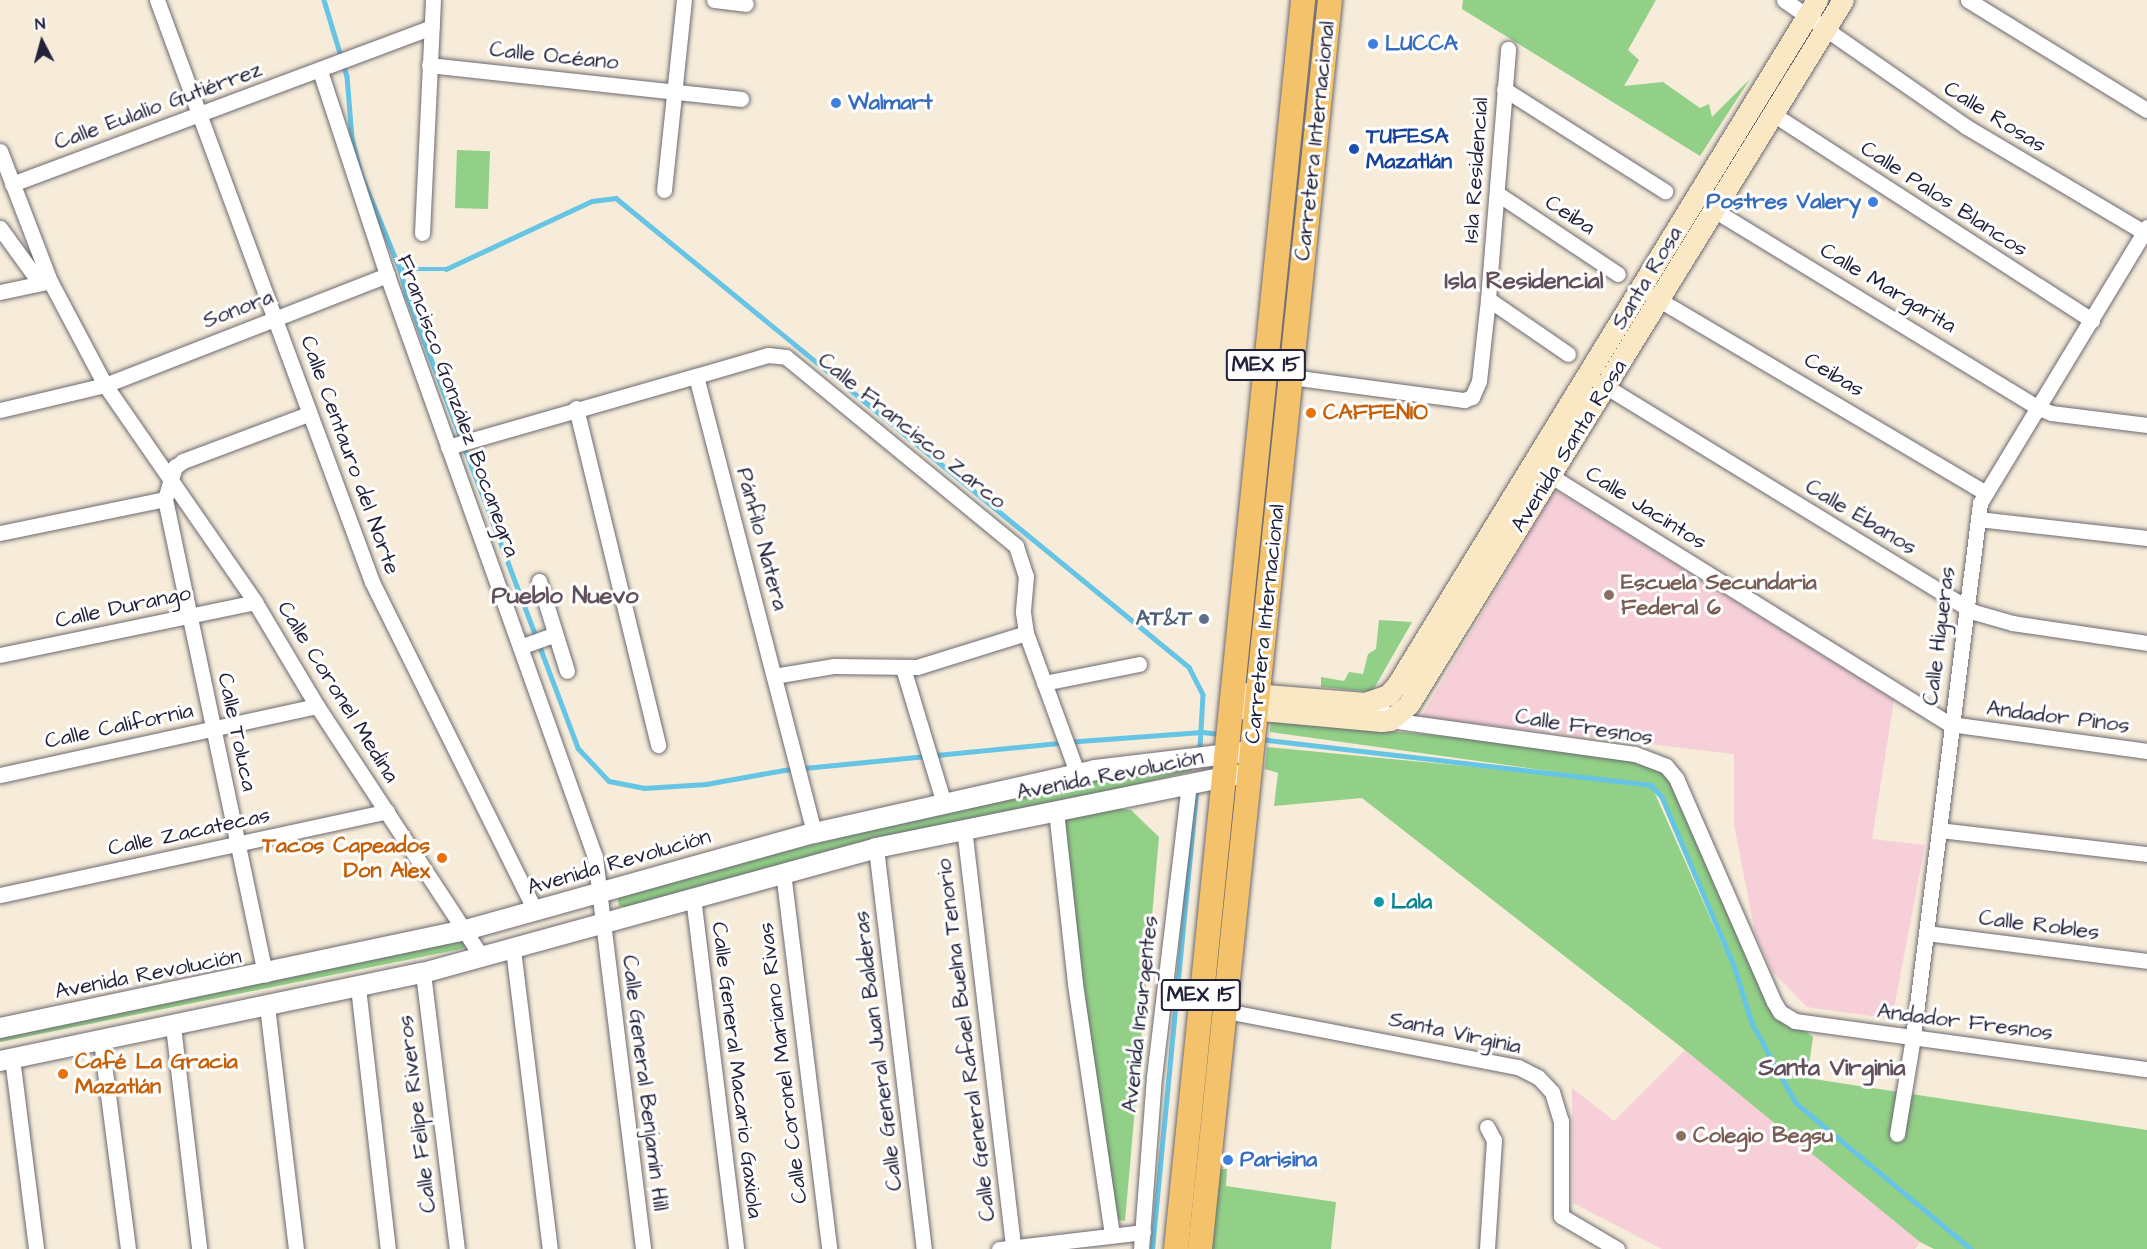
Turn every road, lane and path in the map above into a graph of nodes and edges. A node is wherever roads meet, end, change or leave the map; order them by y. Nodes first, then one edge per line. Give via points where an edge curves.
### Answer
1 (158, 0) edge
2 (433, 0) edge
3 (684, 0) edge
4 (714, 0) edge
5 (1303, 0) edge
6 (1329, 0) edge
7 (1784, 0) edge
8 (1843, 0) edge
9 (1968, 0) edge
10 (746, 4) dead end
11 (1812, 7) edge
12 (432, 27) junction
13 (1826, 30) junction
14 (1508, 49) dead end
15 (1297, 55) junction
16 (429, 65) junction
17 (323, 70) junction
18 (1322, 78) junction
19 (1504, 89) junction
20 (674, 92) junction
21 (741, 99) dead end
22 (2147, 110) edge
23 (199, 114) junction
24 (1773, 114) junction
25 (0, 151) edge
26 (12, 184) junction
27 (664, 190) dead end
28 (1665, 191) dead end
29 (1498, 194) junction
30 (1714, 210) junction
31 (0, 228) edge
32 (2146, 231) edge
33 (422, 233) dead end
34 (1280, 233) junction
35 (1306, 236) junction
36 (1618, 274) dead end
37 (387, 275) junction
38 (45, 282) junction
39 (1641, 289) junction
40 (0, 292) edge
41 (1488, 299) junction
42 (1660, 300) junction
43 (275, 319) junction
44 (2092, 320) junction
45 (1568, 354) dead end
46 (696, 376) junction
47 (1291, 376) junction
48 (105, 385) junction
49 (1605, 387) junction
50 (2037, 407) junction
51 (576, 408) junction
52 (0, 410) edge
53 (308, 414) junction
54 (2145, 421) edge
55 (460, 444) junction
56 (1541, 470) junction
57 (170, 480) junction
58 (1984, 492) junction
59 (165, 499) junction
60 (1978, 519) junction
61 (0, 533) edge
62 (2147, 538) edge
63 (538, 581) dead end
64 (255, 602) junction
65 (1964, 607) junction
66 (189, 616) junction
67 (1026, 633) junction
68 (555, 634) junction
69 (2147, 643) edge
70 (520, 647) junction
71 (0, 656) edge
72 (1139, 664) dead end
73 (903, 668) junction
74 (567, 671) dead end
75 (774, 676) junction
76 (1044, 683) junction
77 (1376, 701) junction
78 (317, 706) junction
79 (1390, 720) junction
80 (1229, 724) junction
81 (1957, 726) junction
82 (213, 729) junction
83 (1254, 734) junction
84 (658, 745) dead end
85 (2147, 751) edge
86 (0, 775) edge
87 (1078, 775) junction
88 (1224, 777) junction
89 (1189, 785) junction
90 (944, 804) junction
91 (387, 811) junction
92 (1056, 811) junction
93 (963, 828) junction
94 (1939, 830) junction
95 (814, 833) junction
96 (239, 844) junction
97 (876, 848) junction
98 (2147, 854) edge
99 (783, 872) junction
100 (600, 891) junction
101 (0, 895) edge
102 (693, 897) junction
103 (535, 910) junction
104 (602, 922) junction
105 (466, 930) junction
106 (1926, 933) junction
107 (513, 949) junction
108 (482, 957) junction
109 (2147, 961) edge
110 (423, 973) junction
111 (265, 975) junction
112 (358, 987) junction
113 (267, 1006) junction
114 (1226, 1011) junction
115 (1780, 1012) joint
116 (173, 1026) junction
117 (0, 1028) edge
118 (1912, 1037) junction
119 (101, 1041) junction
120 (6, 1060) edge
121 (2147, 1069) edge
122 (1487, 1127) dead end
123 (1897, 1134) dead end
124 (1143, 1232) junction
125 (1112, 1235) junction
126 (1006, 1248) edge
127 (36, 1249) edge
128 (128, 1249) edge
129 (199, 1249) edge
130 (296, 1249) edge
131 (388, 1249) edge
132 (457, 1249) edge
133 (550, 1249) edge
134 (643, 1249) edge
135 (736, 1249) edge
136 (829, 1249) edge
137 (924, 1249) edge
138 (1141, 1249) edge
139 (1176, 1249) edge
140 (1200, 1249) edge
141 (1487, 1249) edge
142 (1617, 1249) edge

1 - 23 street, Calle Centauro del Norte
2 - 12 street
3 - 20 street
4 - 10 street
5 - 15 main road, Carretera Internacional / MEX 15
6 - 18 main road, Carretera Internacional / MEX 15
7 - 11 street
8 - 13 main road, Avenida Santa Rosa
9 - 22 street
11 - 13 street
11 - 39 main road, Santa Rosa
12 - 16 street
12 - 17 street, Calle Eulalio Gutiérrez
13 - 24 main road, Avenida Santa Rosa
13 - 32 street, Calle Rosas via 1965,126
14 - 19 street, Isla Residencial
15 - 18 main road
15 - 34 main road, Carretera Internacional / MEX 15
16 - 20 street, Calle Océano
16 - 33 street
17 - 23 street, Calle Eulalio Gutiérrez
17 - 37 street, Francisco González Bocanegra
18 - 35 main road, Carretera Internacional / MEX 15
19 - 28 street
19 - 29 street, Isla Residencial
20 - 21 street, Calle Océano
20 - 27 street
23 - 26 street, Calle Eulalio Gutiérrez
23 - 43 street, Calle Centauro del Norte
24 - 30 main road, Avenida Santa Rosa
24 - 44 street, Calle Palos Blancos
25 - 26 street
26 - 38 street
29 - 36 street, Ceiba
29 - 41 street, Isla Residencial
30 - 42 main road, Avenida Santa Rosa
30 - 50 street, Calle Margarita
31 - 38 street
32 - 44 street, Calle Higueras
34 - 35 main road
34 - 80 main road, Carretera Internacional / MEX 15
35 - 47 main road, Carretera Internacional / MEX 15
37 - 43 street, Sonora
37 - 55 street, Francisco González Bocanegra
38 - 40 street
38 - 48 street, Calle Coronel Medina
39 - 42 street, Ceibas
39 - 56 main road, Santa Rosa
41 - 45 street
41 - 47 street, Isla Residencial via 1479,381 1472,397 1464,400
42 - 49 main road, Avenida Santa Rosa
42 - 58 street, Ceibas
43 - 48 street, Sonora
43 - 53 street, Calle Centauro del Norte
44 - 50 street, Calle Higueras
46 - 51 street
46 - 67 street, Calle Francisco Zarco via 778,354 1016,546 1026,576
46 - 75 street, Pánfilo Natera
47 - 83 main road, Carretera Internacional / MEX 15
48 - 52 street, Sonora
48 - 57 street, Calle Coronel Medina
49 - 56 main road, Avenida Santa Rosa
49 - 65 street, Calle Ébanos
50 - 54 street, Calle Margarita via 2050,413
50 - 58 street, Calle Higueras
51 - 55 street
51 - 84 street
53 - 57 street via 183,461
53 - 103 street, Calle Centauro del Norte via 395,633
55 - 70 street, Francisco González Bocanegra
56 - 77 main road, Santa Rosa via 1396,685
56 - 79 main road, Avenida Santa Rosa via 1409,704
56 - 81 street, Calle Jacintos
57 - 59 street
57 - 64 street, Calle Coronel Medina
58 - 60 street, Calle Higueras
59 - 61 street
59 - 66 street, Calle Toluca
60 - 62 street
60 - 65 street, Calle Higueras
63 - 68 street
64 - 66 street, Calle Durango
64 - 78 street, Calle Coronel Medina
65 - 69 street, Calle Ébanos via 1997,620
65 - 81 street, Calle Higueras
66 - 71 street, Calle Durango
66 - 82 street, Calle Toluca
67 - 73 street via 932,663
67 - 76 street
68 - 70 street
68 - 74 street
70 - 100 street, Francisco González Bocanegra via 595,857
72 - 76 street
73 - 75 street via 834,666
73 - 90 street
75 - 95 street, Pánfilo Natera
76 - 87 street
77 - 79 street
77 - 83 main road
78 - 82 street, Calle California
78 - 91 street, Calle Coronel Medina
79 - 83 main road
79 - 115 street, Calle Fresnos via 1635,754 1666,766 1676,778
80 - 83 main road
80 - 83 street, Avenida Revolución
80 - 87 street, Avenida Revolución
80 - 88 main road, Carretera Internacional / MEX 15
81 - 85 street, Andador Pinos
81 - 94 street, Calle Higueras
82 - 86 street, Calle California
82 - 96 street, Calle Toluca
83 - 88 street, Avenida Revolución
83 - 114 main road, Carretera Internacional / MEX 15
87 - 90 street, Avenida Revolución
88 - 89 street, Avenida Revolución
88 - 139 main road, Carretera Internacional / MEX 15
89 - 92 street, Avenida Revolución
89 - 124 street, Avenida Insurgentes via 1154,1077
90 - 95 street, Avenida Revolución
91 - 96 street, Calle Zacatecas
91 - 105 street, Calle Coronel Medina
92 - 93 street, Avenida Revolución
92 - 125 street via 1075,984
93 - 97 street, Avenida Revolución
93 - 126 street, Calle General Rafael Buelna Tenorio
94 - 98 street
94 - 106 street, Calle Higueras
95 - 100 street, Avenida Revolución
96 - 101 street, Calle Zacatecas
96 - 111 street, Calle Toluca
97 - 99 street, Avenida Revolución
97 - 137 street, Calle General Juan Balderas
99 - 102 street, Avenida Revolución
99 - 136 street, Calle Coronel Mariano Rivas
100 - 103 street, Avenida Revolución
100 - 104 street, Calle General Benjamín Hill
102 - 104 street, Avenida Revolución
102 - 135 street, Calle General Macario Gaxiola
103 - 105 street, Avenida Revolución
104 - 107 street, Avenida Revolución
104 - 134 street, Calle General Benjamín Hill
105 - 108 street, Calle Coronel Medina
105 - 111 street, Avenida Revolución
106 - 109 street, Calle Robles
106 - 118 street, Calle Higueras
107 - 108 street, Avenida Revolución
107 - 133 street
108 - 110 street, Avenida Revolución
110 - 112 street, Avenida Revolución
110 - 132 street, Calle Felipe Riveros
111 - 117 street, Avenida Revolución
112 - 113 street, Avenida Revolución
112 - 131 street
113 - 116 street, Avenida Revolución
113 - 130 street
114 - 140 main road, Carretera Internacional / MEX 15
114 - 142 street, Santa Virginia via 1518,1067 1538,1077 1552,1092 1561,1120 1561,1216
115 - 118 street, Andador Fresnos via 1803,1025
116 - 119 street, Avenida Revolución
116 - 129 street
118 - 121 street, Andador Fresnos
118 - 123 street, Calle Higueras
119 - 120 street, Avenida Revolución
119 - 128 street
120 - 127 street
122 - 141 street via 1494,1140
124 - 125 street
124 - 138 street, Avenida Insurgentes
125 - 126 street

